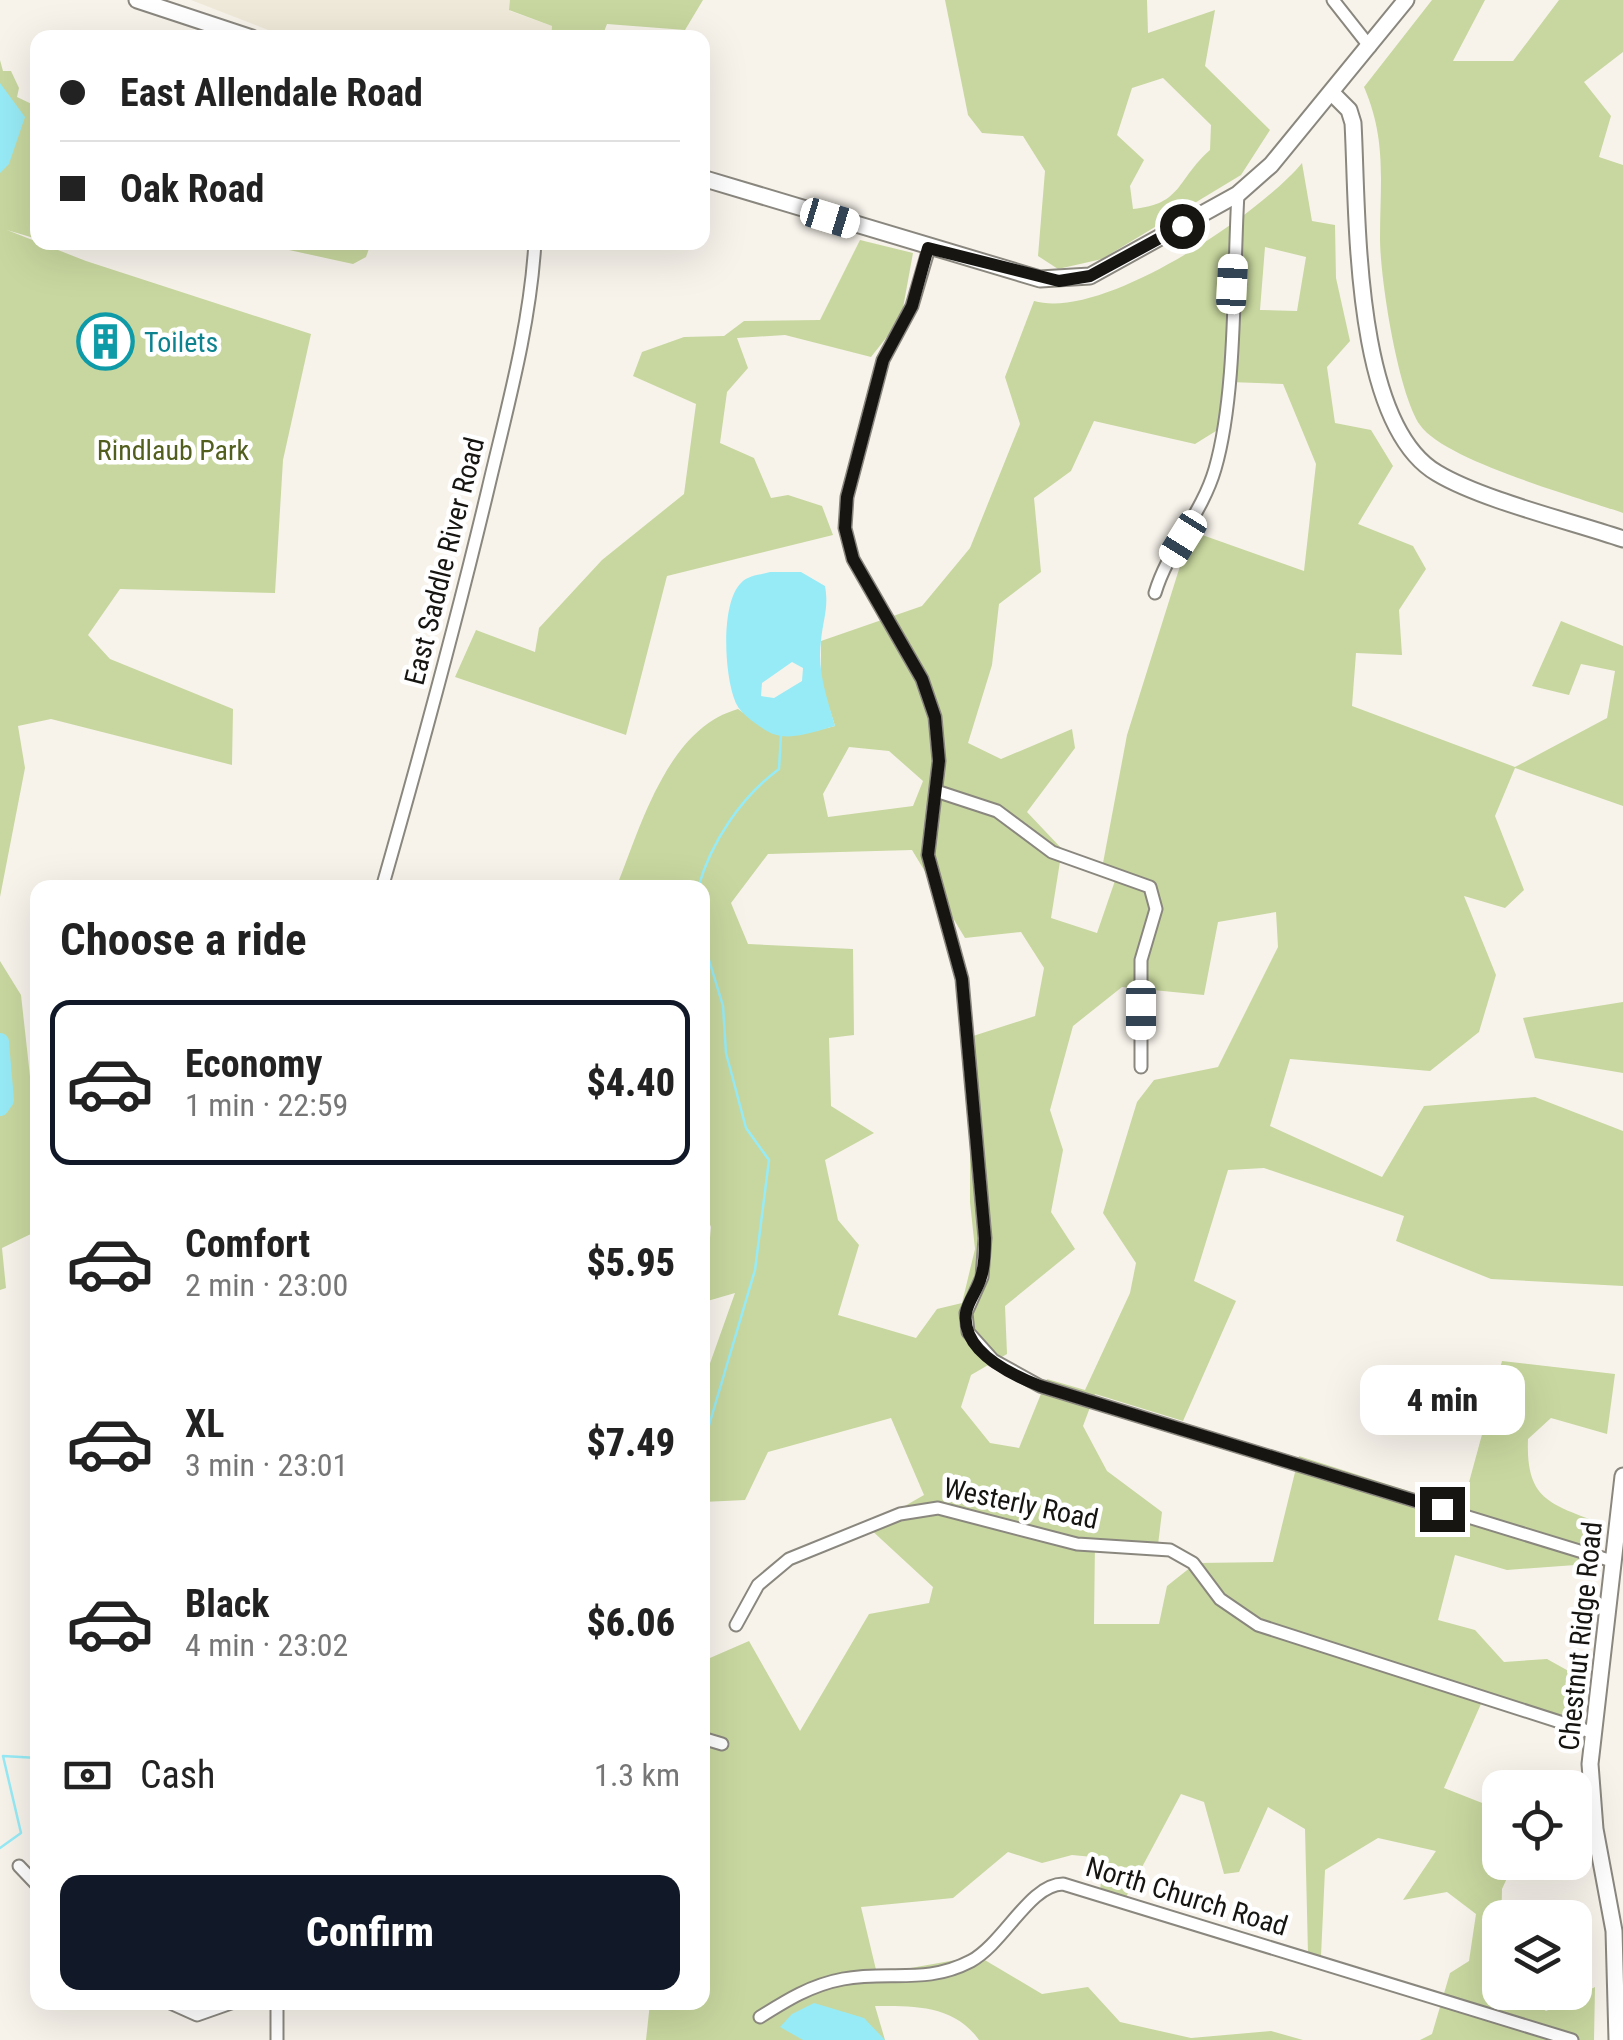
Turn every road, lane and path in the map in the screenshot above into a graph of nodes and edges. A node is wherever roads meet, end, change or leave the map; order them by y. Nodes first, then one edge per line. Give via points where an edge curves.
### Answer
1 (138, 0) edge
2 (1333, 0) edge
3 (1406, 0) edge
4 (228, 30) edge
5 (1370, 46) junction
6 (1332, 93) junction
7 (710, 180) edge
8 (1238, 194) junction
9 (928, 248) junction
10 (535, 250) edge
11 (1623, 539) edge
12 (1155, 593) dead end
13 (936, 790) junction
14 (384, 880) edge
15 (1141, 1067) dead end
16 (1623, 1476) edge
17 (1612, 1562) junction
18 (736, 1625) dead end
19 (1591, 1732) junction
20 (710, 1740) edge
21 (722, 1744) dead end
22 (18, 1866) dead end
23 (30, 1878) edge
24 (278, 2010) edge
25 (760, 2017) dead end
26 (277, 2037) edge
27 (294, 2040) edge
28 (1572, 2040) edge
29 (1617, 2040) edge

1 - 4 main road
2 - 5 street
3 - 5 main road
5 - 6 main road
6 - 8 main road
6 - 11 main road via 1352,122 1363,300 1400,437 1450,480
7 - 9 main road
8 - 9 main road via 1108,268 1074,280 1040,280
8 - 12 street via 1221,444 1205,498
9 - 13 street via 912,306 883,360 845,512 853,559 930,698 938,739
10 - 14 street, East Saddle River Road via 504,422
13 - 15 street via 997,812 1040,847 1144,883 1154,894 1140,972
13 - 17 street via 928,855 962,979 985,1238 982,1277 966,1313 978,1347 1040,1386
16 - 17 main road, Chestnut Ridge Road
17 - 19 main road, Chestnut Ridge Road
18 - 19 street, Westerly Road via 758,1585 790,1559 907,1512 947,1509 1078,1544 1170,1550 1194,1563 1230,1608 1258,1625
19 - 29 main road, Chestnut Ridge Road via 1591,1797 1617,1964
20 - 21 street
22 - 23 street
24 - 26 street
25 - 28 street, North Church Road via 800,1992 846,1978 921,1978 956,1968 1003,1937 1041,1890 1063,1884
26 - 27 street

